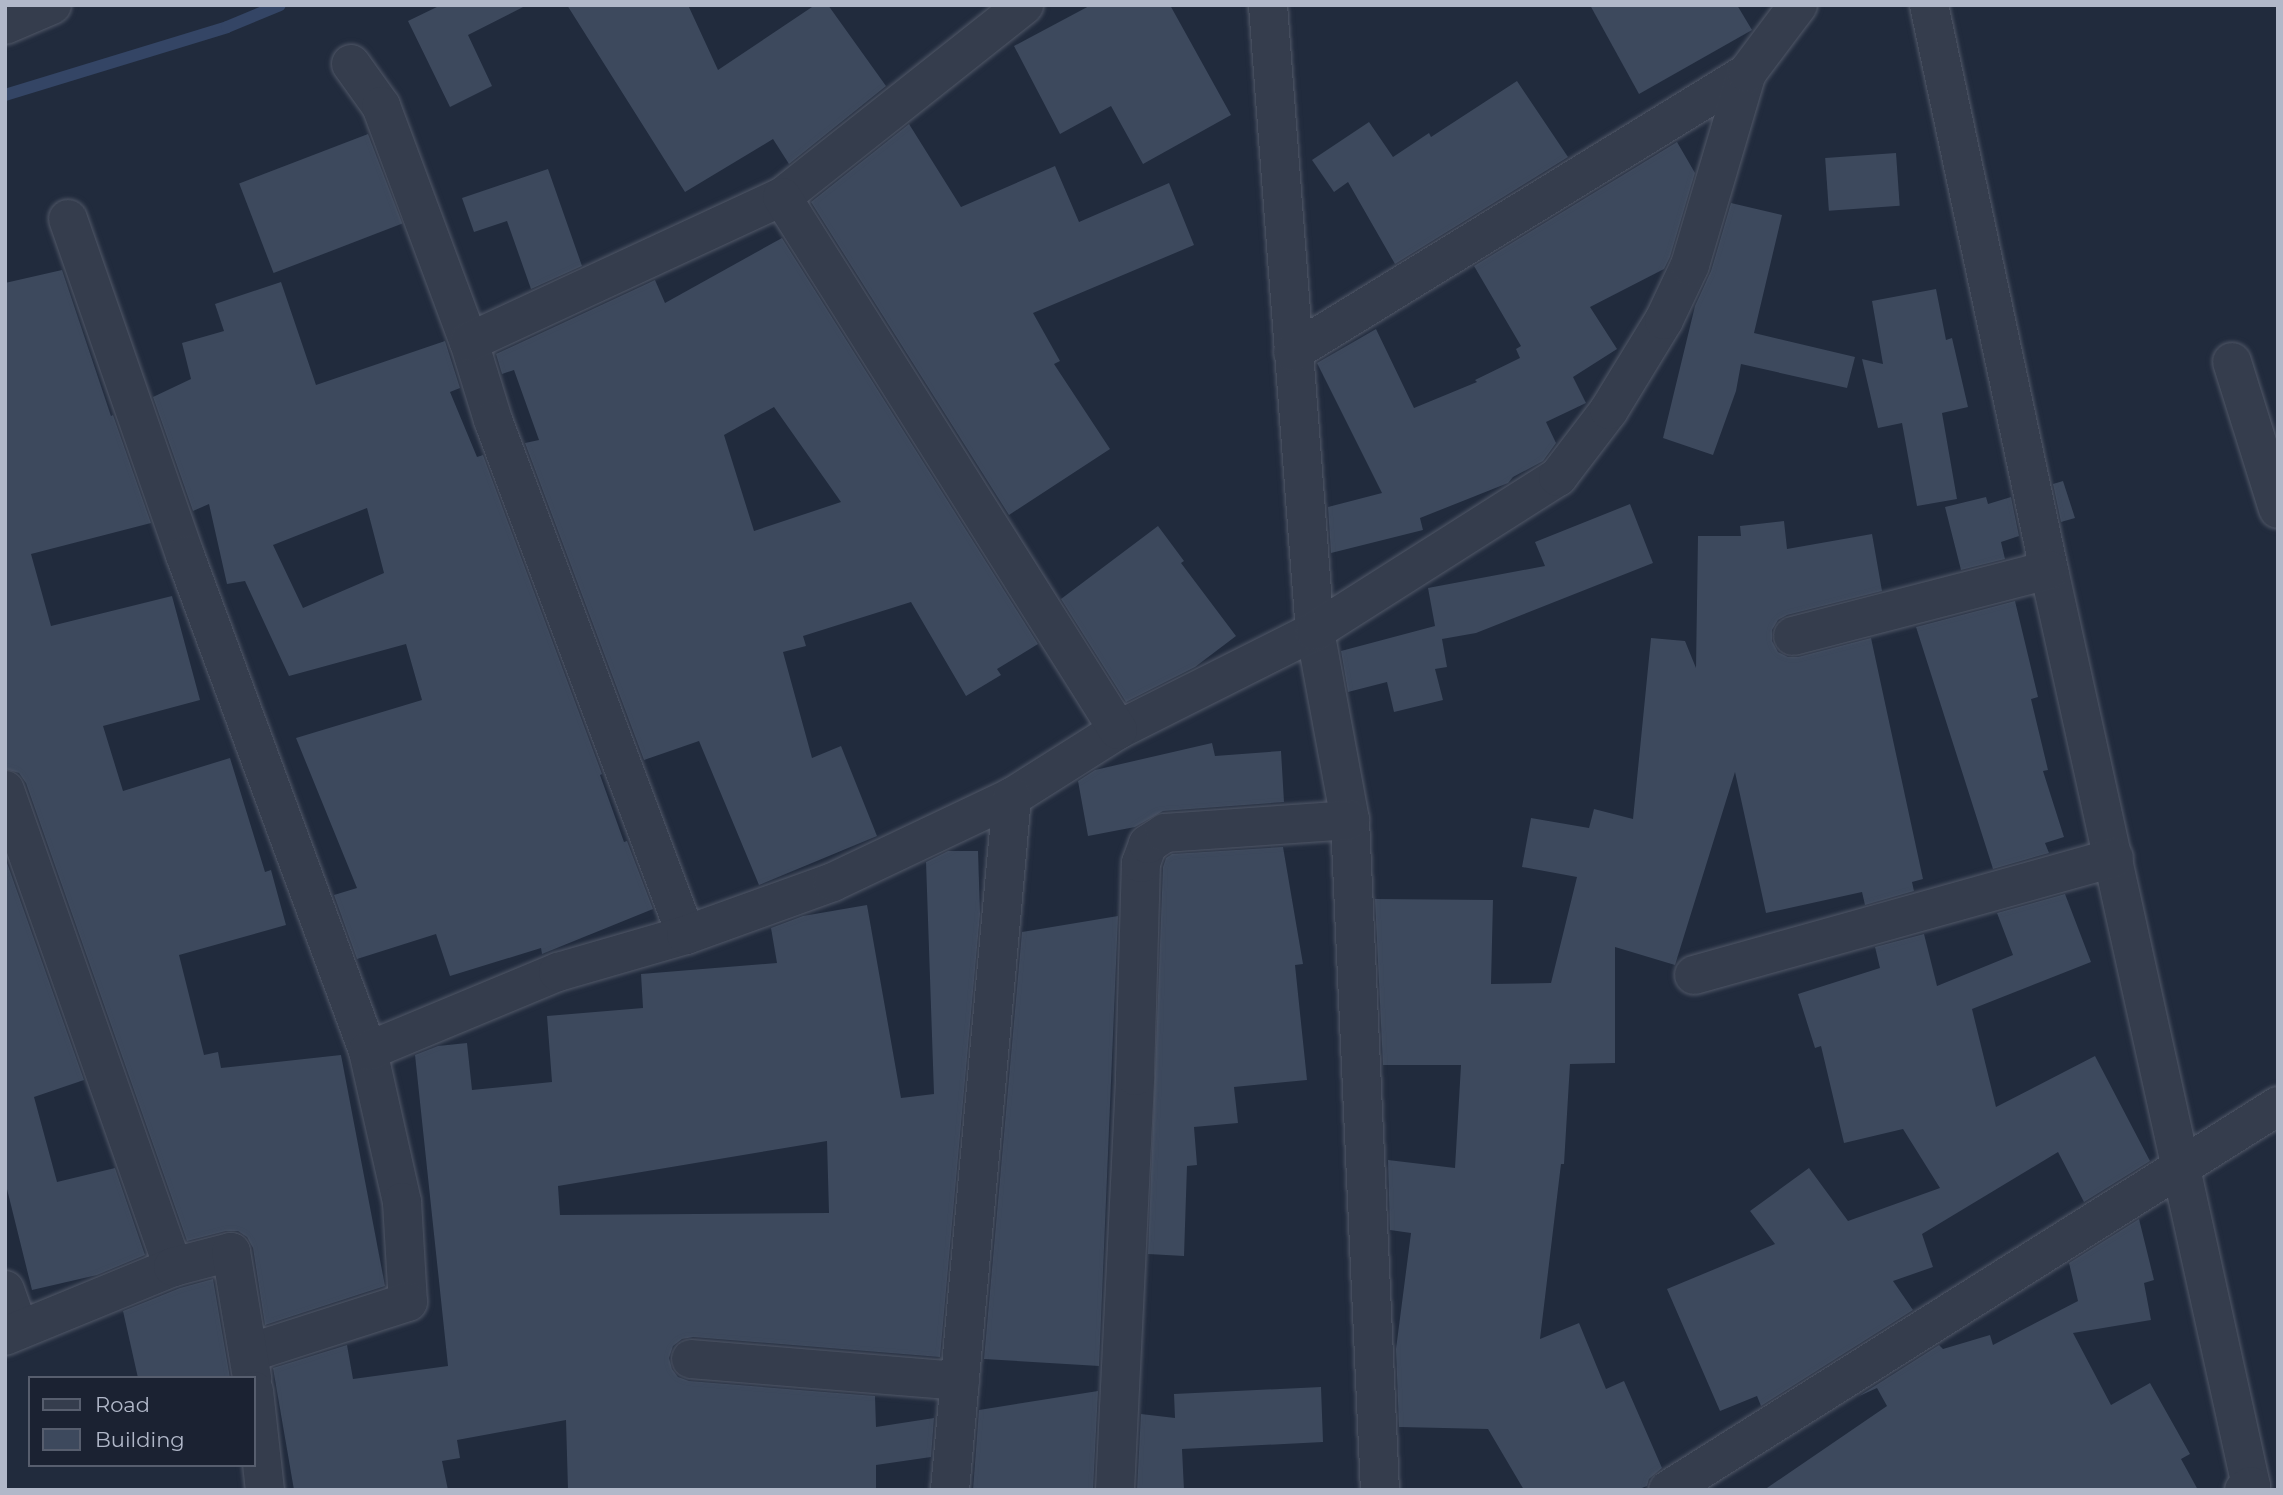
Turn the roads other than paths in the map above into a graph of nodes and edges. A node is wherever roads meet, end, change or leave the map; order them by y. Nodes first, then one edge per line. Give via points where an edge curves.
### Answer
1 (52, 5) edge
2 (1024, 5) edge
3 (1268, 5) edge
4 (1798, 5) edge
5 (1929, 5) edge
6 (5, 25) edge
7 (351, 64) dead end
8 (1747, 73) junction
9 (782, 197) junction
10 (68, 219) dead end
11 (469, 342) junction
12 (1293, 352) junction
13 (2232, 362) dead end
14 (2278, 509) edge
15 (2049, 570) junction
16 (1315, 631) junction
17 (1793, 636) dead end
18 (1118, 730) junction
19 (5, 790) edge
20 (1012, 797) junction
21 (1350, 820) junction
22 (2114, 858) junction
23 (686, 935) junction
24 (1694, 975) dead end
25 (368, 1051) junction
26 (2278, 1106) edge
27 (2181, 1164) junction
28 (173, 1267) junction
29 (5, 1290) edge
30 (12, 1332) edge
31 (691, 1359) dead end
32 (251, 1365) edge
33 (960, 1381) junction
34 (256, 1409) edge
35 (2256, 1485) edge
36 (265, 1490) edge
37 (950, 1490) edge
38 (1115, 1490) edge
39 (1380, 1490) edge
40 (1668, 1490) edge

1 - 6 street
2 - 9 street
3 - 12 street
4 - 8 street
5 - 15 street
7 - 11 street via 381,106
8 - 12 street
8 - 16 street via 1690,265 1664,320 1609,410 1558,477
9 - 11 street
9 - 18 street
10 - 25 street via 185,555
11 - 23 street via 493,420
12 - 16 street
13 - 14 street
15 - 17 street
15 - 22 street
16 - 18 street
16 - 21 street
18 - 20 street
19 - 28 street
20 - 23 street via 833,882
20 - 33 street
21 - 38 street via 1165,833 1147,844 1141,863
21 - 39 street
22 - 24 street
22 - 27 street
23 - 25 street via 558,972
25 - 32 street via 402,1202 408,1302
26 - 27 street
27 - 35 street
27 - 40 street
28 - 30 street
28 - 32 street via 231,1252
29 - 30 street
31 - 33 street
33 - 37 street
34 - 36 street

